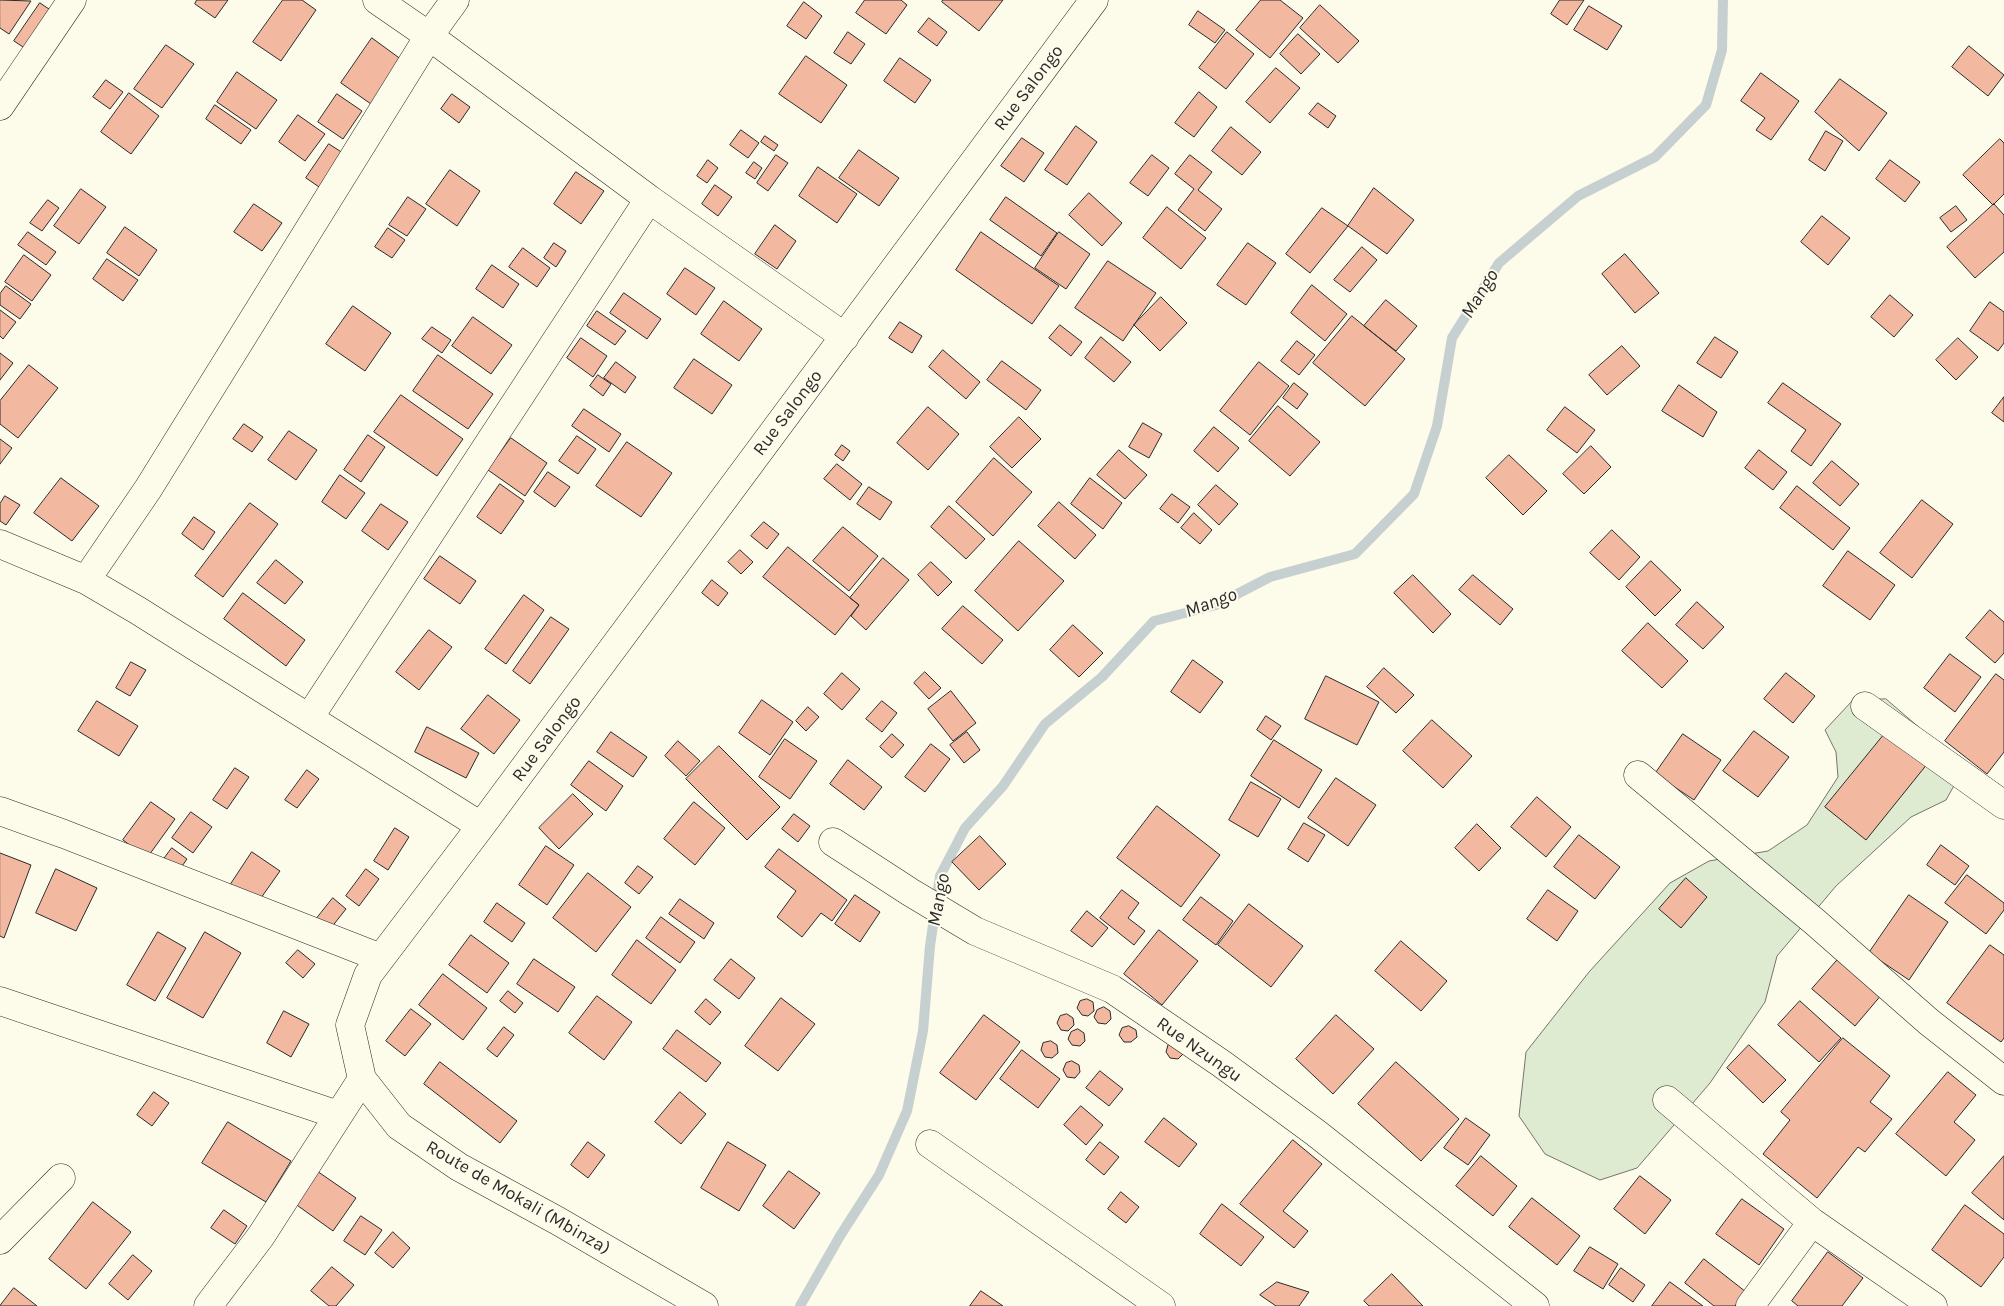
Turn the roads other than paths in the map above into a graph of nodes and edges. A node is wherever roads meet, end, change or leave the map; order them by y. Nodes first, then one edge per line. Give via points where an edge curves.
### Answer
1 (72, 0) edge
2 (377, 0) edge
3 (455, 0) edge
4 (1094, 0) edge
5 (429, 36) junction
6 (0, 106) edge
7 (649, 199) junction
8 (845, 337) junction
9 (0, 544) edge
10 (86, 580) junction
11 (1865, 706) dead end
12 (309, 718) junction
13 (1638, 775) dead end
14 (2004, 805) edge
15 (0, 811) edge
16 (482, 826) junction
17 (833, 842) dead end
18 (381, 958) junction
19 (0, 1001) edge
20 (362, 1079) junction
21 (2004, 1081) edge
22 (1667, 1100) dead end
23 (338, 1115) junction
24 (930, 1144) dead end
25 (61, 1178) dead end
26 (1812, 1222) junction
27 (0, 1240) edge
28 (695, 1300) edge
29 (208, 1306) edge
30 (1161, 1306) edge
31 (1535, 1306) edge
32 (1750, 1306) edge
33 (1933, 1306) edge

1 - 6 street
2 - 5 street
3 - 5 street
4 - 8 street, Rue Salongo
5 - 7 street
5 - 10 street via 148,489
7 - 8 street
7 - 12 street
8 - 16 street, Rue Salongo
9 - 10 street
10 - 12 street
11 - 14 street
12 - 16 street
13 - 21 street via 1929,1022
15 - 18 street
16 - 18 street, Route de Mokali (Mbinza)
17 - 31 street, Rue Nzungu via 975,931 1112,989 1316,1133
18 - 20 street, Route de Mokali (Mbinza) via 368,976 350,1025
19 - 23 street
20 - 23 street
20 - 28 street, Route de Mokali (Mbinza) via 399,1126 459,1167
22 - 26 street
23 - 29 street via 261,1236
24 - 30 street
25 - 27 street
26 - 32 street
26 - 33 street

